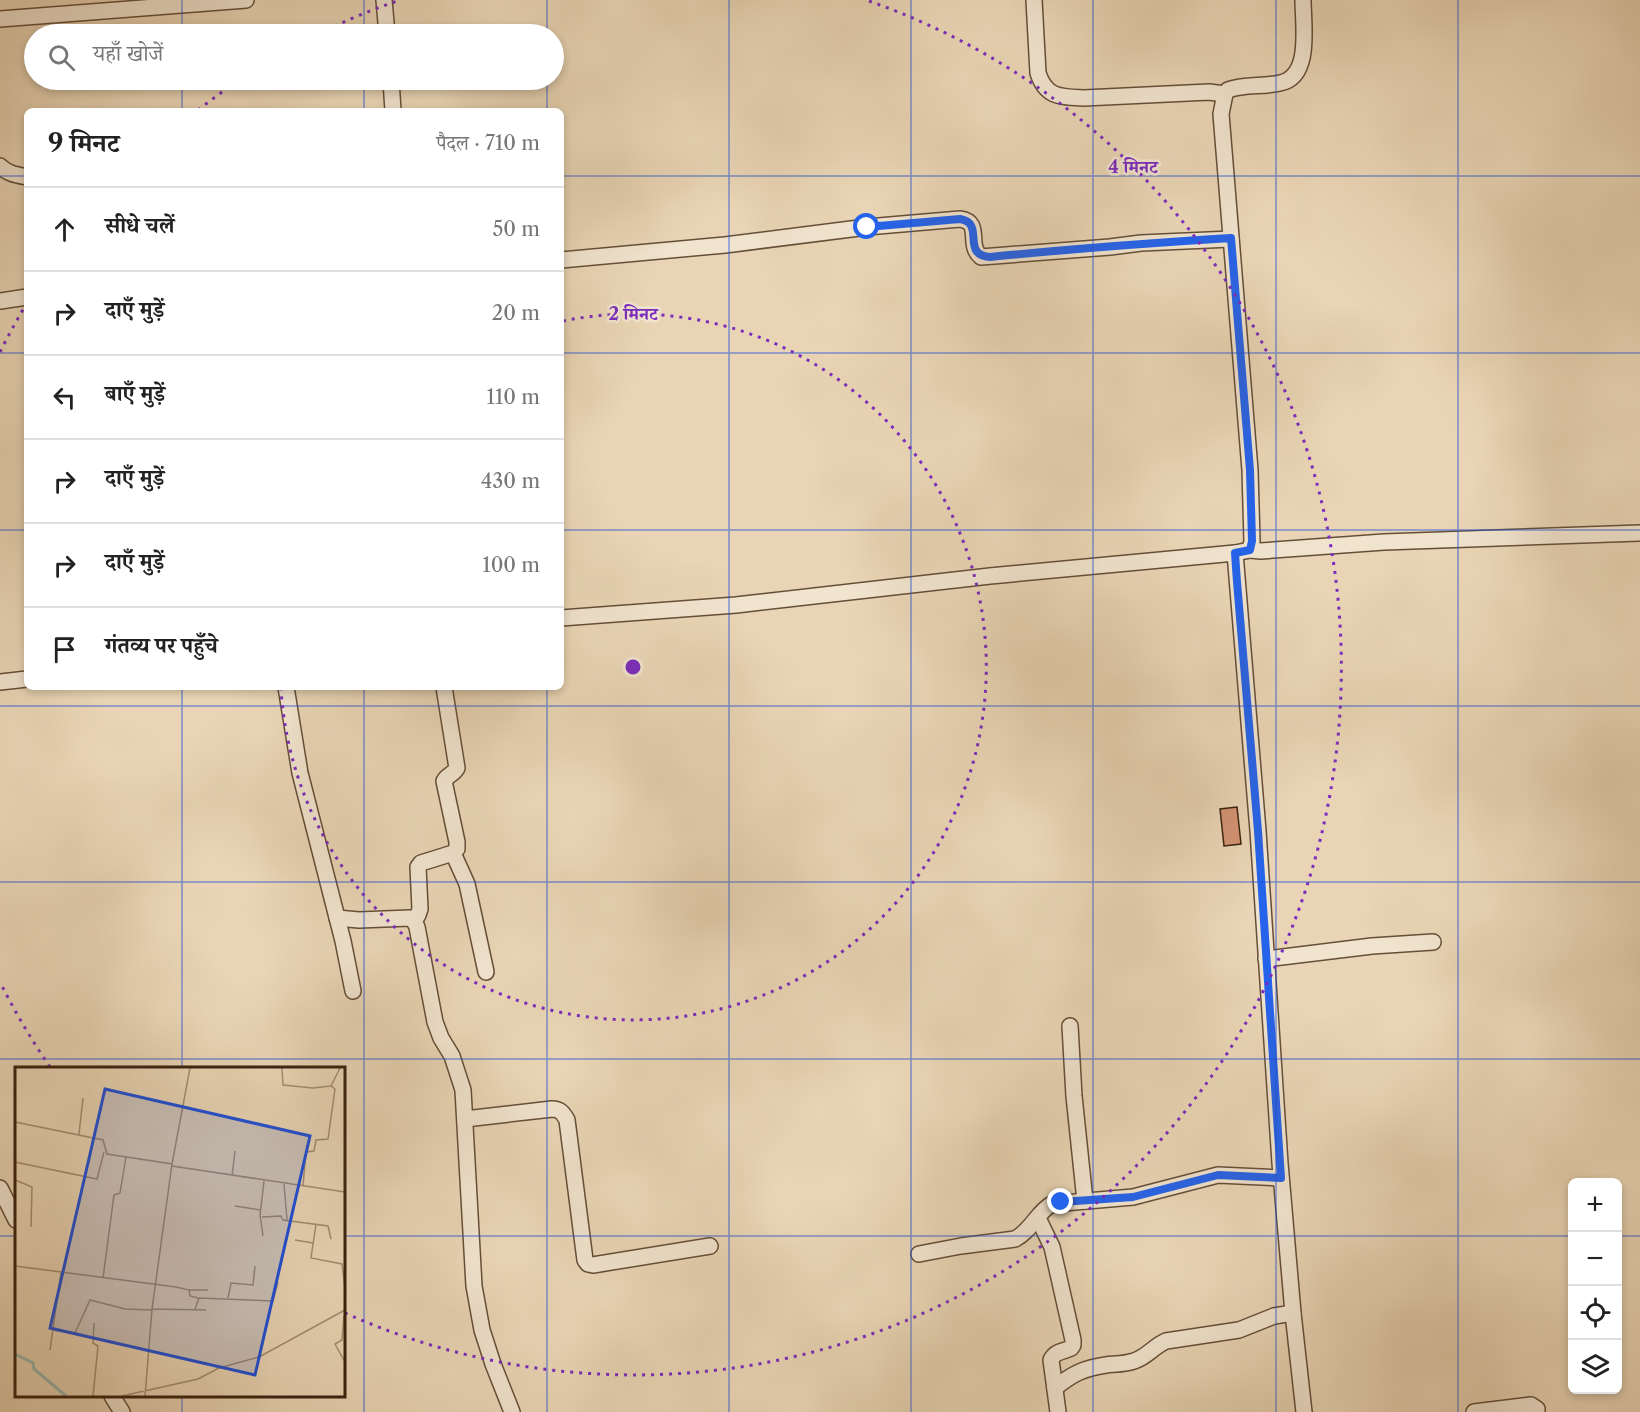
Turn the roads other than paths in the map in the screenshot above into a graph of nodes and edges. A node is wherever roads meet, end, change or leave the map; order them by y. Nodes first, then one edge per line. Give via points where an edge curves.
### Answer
1 (246, 0) edge
2 (384, 0) edge
3 (1034, 0) edge
4 (1303, 0) edge
5 (0, 19) edge
6 (386, 24) edge
7 (392, 90) edge
8 (1225, 94) junction
9 (393, 108) edge
10 (0, 166) edge
11 (24, 176) edge
12 (1231, 238) junction
13 (564, 260) edge
14 (24, 297) edge
15 (0, 301) edge
16 (1640, 533) edge
17 (1243, 551) junction
18 (564, 618) edge
19 (24, 679) edge
20 (0, 682) edge
21 (286, 690) edge
22 (445, 690) edge
23 (453, 853) junction
24 (337, 918) junction
25 (414, 921) junction
26 (1433, 942) dead end
27 (1266, 959) junction
28 (486, 972) dead end
29 (352, 991) dead end
30 (1070, 1026) dead end
31 (465, 1119) junction
32 (1281, 1178) junction
33 (0, 1188) edge
34 (1085, 1201) junction
35 (15, 1218) edge
36 (1038, 1218) junction
37 (711, 1246) dead end
38 (920, 1254) dead end
39 (1293, 1312) junction
40 (1055, 1388) junction
41 (113, 1397) edge
42 (122, 1412) edge
43 (512, 1412) edge
44 (1058, 1412) edge
45 (1304, 1412) edge
46 (1474, 1412) edge
47 (1537, 1412) edge

1 - 5 street
2 - 6 street
3 - 8 street via 1038,73 1041,84 1051,94 1084,98
4 - 8 street via 1302,64 1298,73 1282,83 1233,89
7 - 9 street
8 - 12 street via 1221,114
10 - 11 street
12 - 13 street via 990,257 977,253 971,223 960,219
12 - 17 street via 1250,470 1252,541
14 - 15 street
16 - 17 street
17 - 18 street via 736,605
17 - 27 street
19 - 20 street
21 - 24 street via 300,773
22 - 23 street via 457,762 454,774 444,781 457,843
23 - 25 street via 418,867 420,909
23 - 28 street via 467,884
24 - 25 street via 404,917
24 - 29 street
25 - 31 street via 435,1022 463,1090
26 - 27 street
27 - 32 street
30 - 34 street
31 - 37 street via 559,1109 567,1120 588,1264
31 - 43 street via 474,1286 482,1330
32 - 34 street via 1218,1175 1142,1195
32 - 39 street
33 - 35 street
34 - 36 street via 1052,1204
36 - 38 street via 1015,1239
36 - 40 street via 1052,1247 1073,1340 1071,1348 1057,1352 1051,1360
39 - 40 street via 1239,1330 1166,1341 1141,1359 1081,1371
39 - 45 street
40 - 44 street
41 - 42 street
46 - 47 street via 1531,1405

